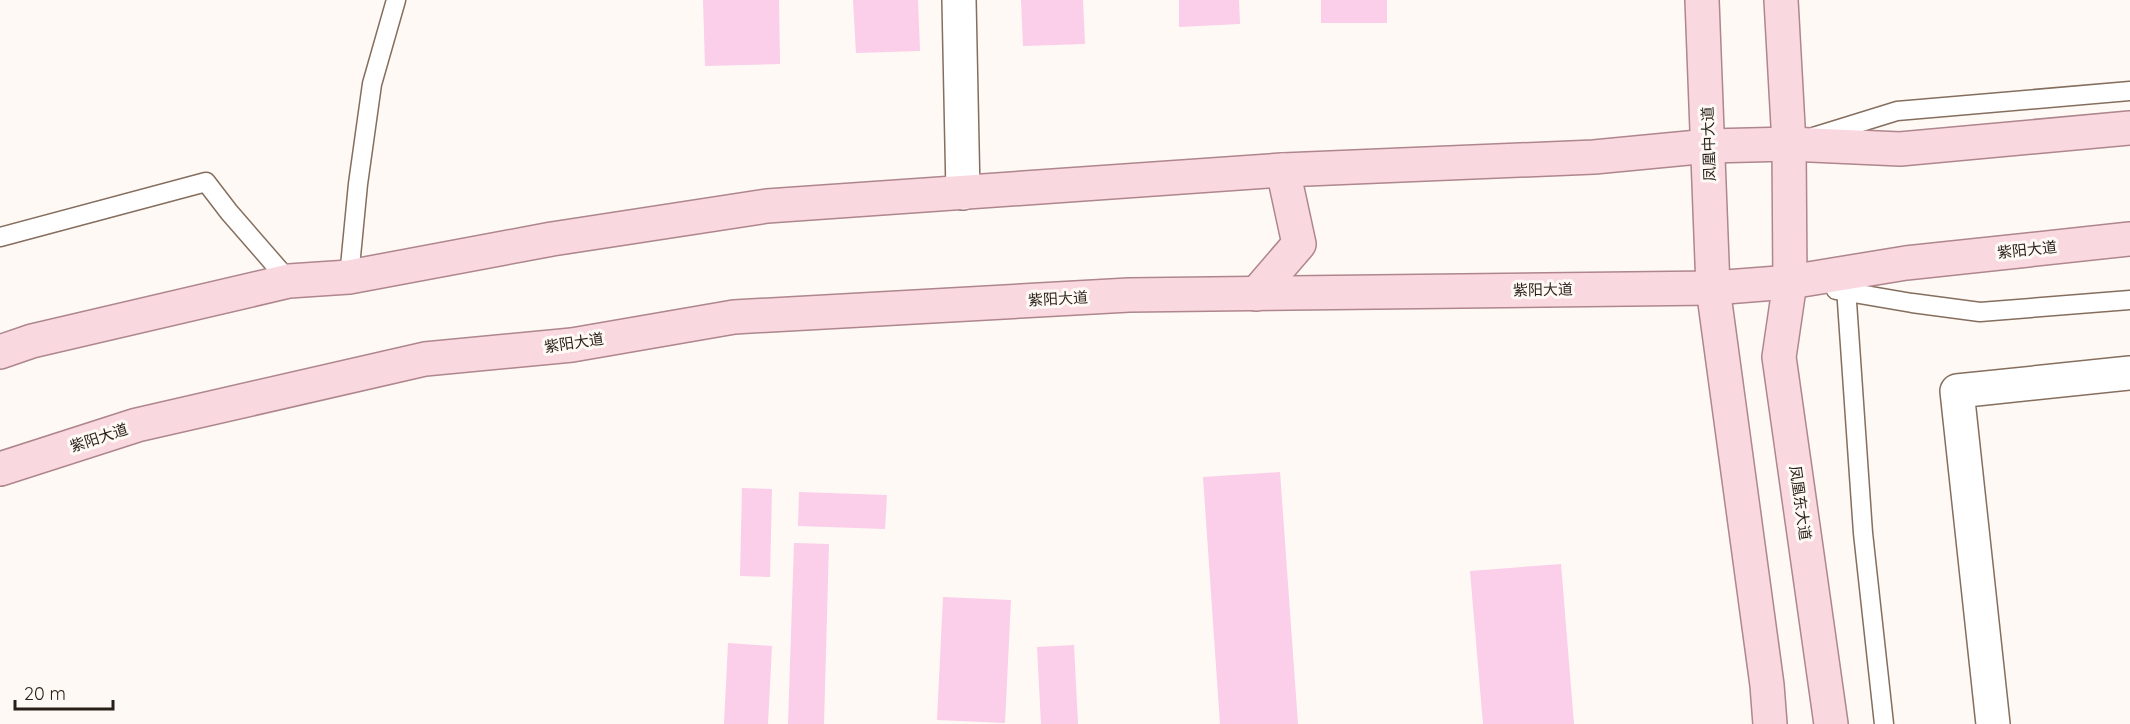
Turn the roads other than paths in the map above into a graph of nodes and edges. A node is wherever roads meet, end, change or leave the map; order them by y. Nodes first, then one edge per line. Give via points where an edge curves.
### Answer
1 (396, 0) edge
2 (960, 0) edge
3 (1702, 0) edge
4 (1781, 0) edge
5 (2130, 90) edge
6 (2130, 128) edge
7 (1790, 144) junction
8 (1709, 146) junction
9 (1283, 170) junction
10 (963, 193) junction
11 (0, 237) edge
12 (2130, 239) edge
13 (350, 277) junction
14 (289, 281) junction
15 (1790, 282) junction
16 (1845, 282) junction
17 (1713, 288) junction
18 (1256, 294) junction
19 (2130, 300) edge
20 (0, 352) edge
21 (2130, 373) edge
22 (0, 469) edge
23 (1770, 724) edge
24 (1831, 724) edge
25 (1884, 724) edge
26 (1993, 724) edge

1 - 13 lane via 372,84
2 - 10 street
3 - 8 main road, 凤凰中大道
4 - 7 main road
5 - 7 lane via 1897,111
6 - 7 main road via 1900,149
7 - 8 main road
7 - 15 main road
8 - 9 main road via 1594,157
8 - 17 main road, 凤凰中大道
9 - 10 main road
9 - 18 main road via 1299,244
10 - 13 main road via 767,206 552,239
11 - 14 lane via 206,182
12 - 16 main road, 紫阳大道 via 1906,263
13 - 14 main road
14 - 20 main road via 32,341
15 - 16 main road, 紫阳大道
15 - 17 main road, 紫阳大道
15 - 24 main road, 凤凰东大道 via 1779,357
16 - 19 lane via 1980,312
16 - 25 lane via 1863,533
17 - 18 main road, 紫阳大道
17 - 23 main road
18 - 22 main road, 紫阳大道 via 1129,295 735,317 572,345 425,359 137,425
21 - 26 street via 1957,391

